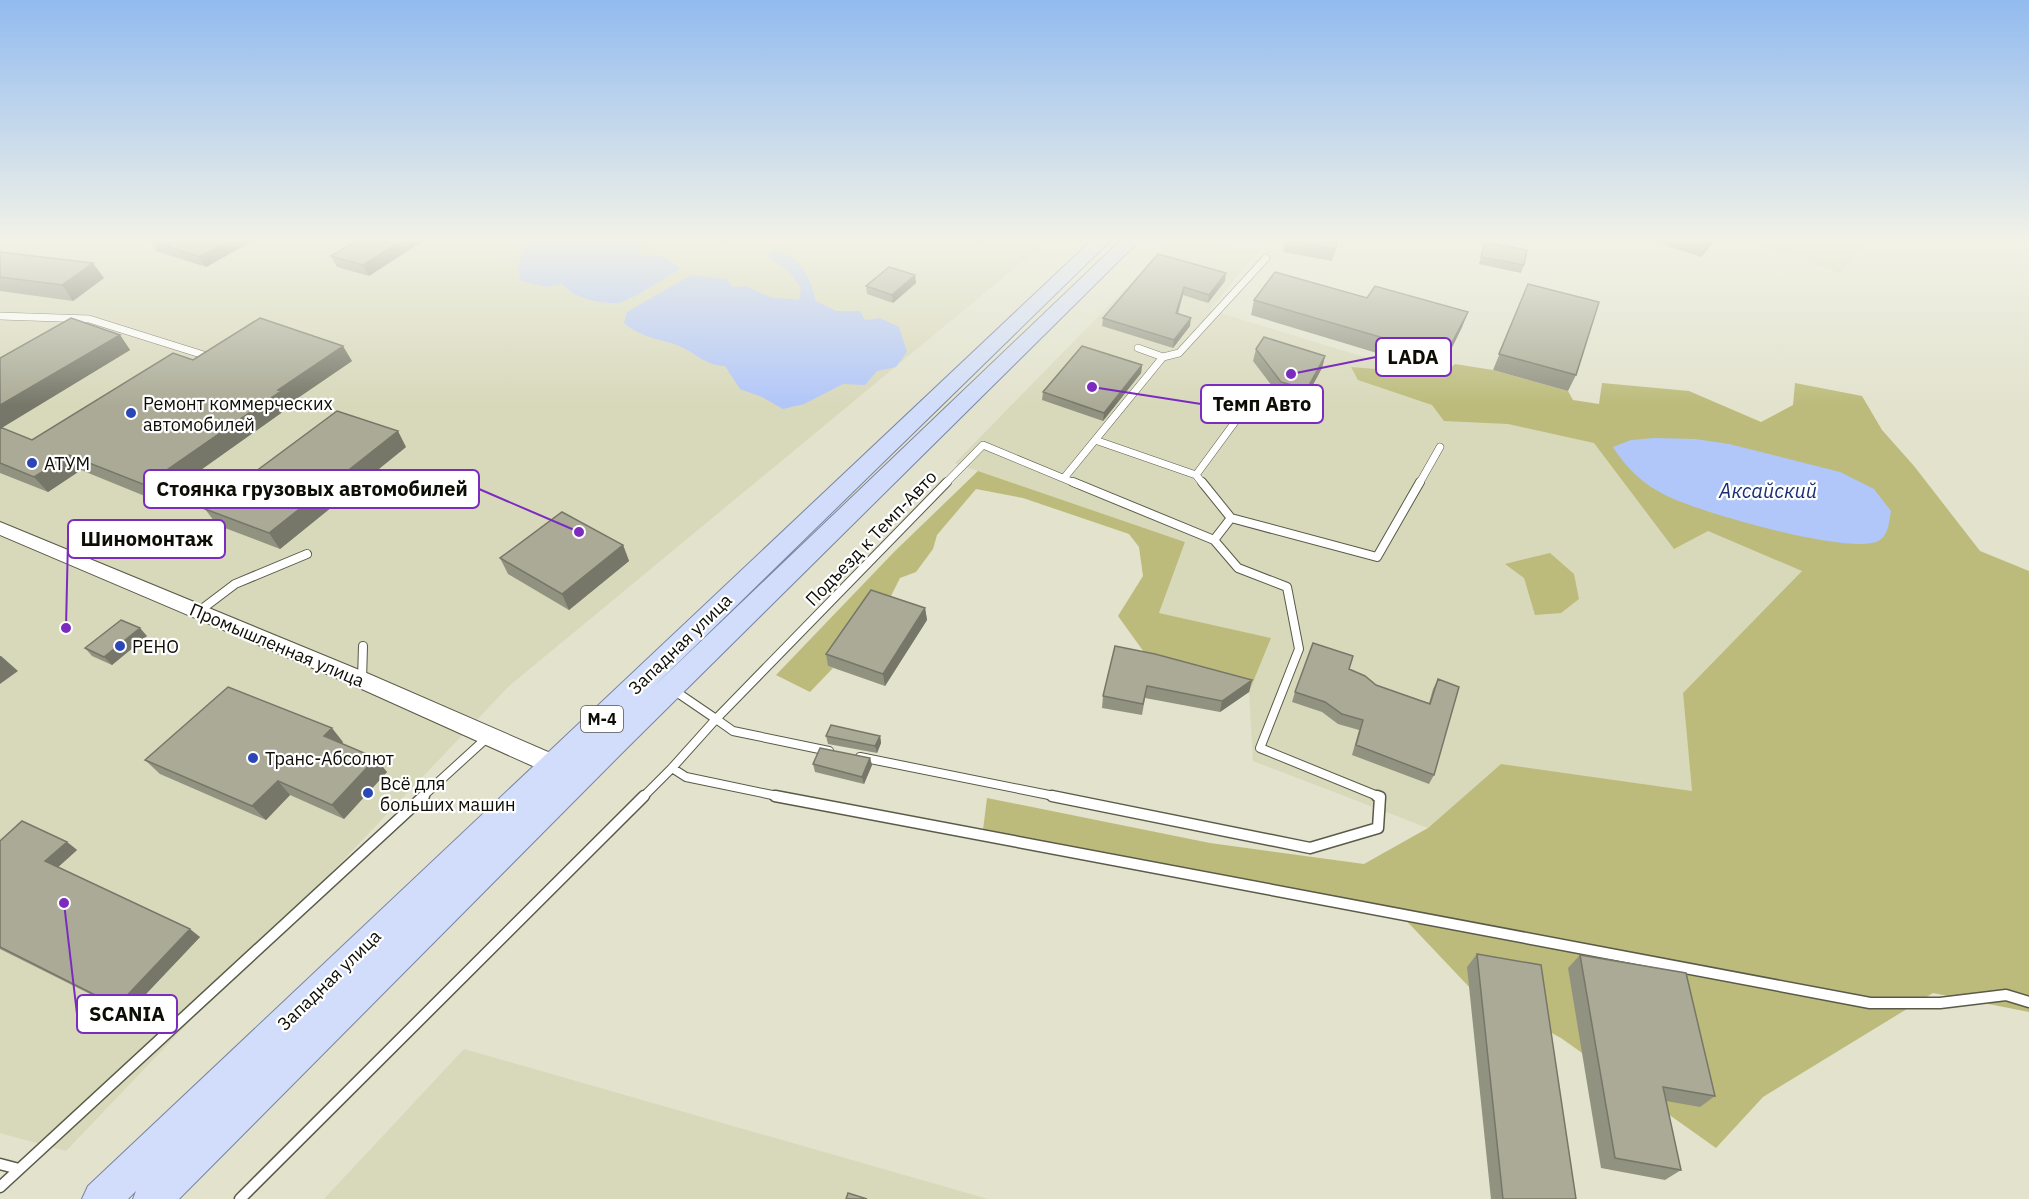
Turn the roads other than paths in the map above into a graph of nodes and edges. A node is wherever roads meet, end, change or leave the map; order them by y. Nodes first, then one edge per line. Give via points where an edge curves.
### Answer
1 (1045, 295) edge
2 (1075, 295) edge
3 (1232, 295) edge
4 (0, 316) edge
5 (1138, 348) dead end
6 (210, 357) edge
7 (1163, 357) junction
8 (1257, 392) dead end
9 (1095, 440) junction
10 (1440, 447) dead end
11 (1196, 476) junction
12 (1064, 478) junction
13 (1231, 518) junction
14 (0, 528) edge
15 (1214, 540) junction
16 (308, 554) dead end
17 (198, 612) junction
18 (363, 646) dead end
19 (362, 680) junction
20 (671, 689) junction
21 (716, 719) junction
22 (490, 735) junction
23 (837, 752) edge
24 (848, 754) edge
25 (554, 765) junction
26 (672, 768) junction
27 (2029, 1002) edge
28 (0, 1164) edge
29 (19, 1169) junction
30 (0, 1187) edge
31 (101, 1199) edge
32 (152, 1199) edge
33 (240, 1199) edge

1 - 25 main road, Западная улица / М-4
2 - 20 main road, Западная улица / М-4
3 - 7 lane via 1179,353
4 - 6 lane via 89,319
5 - 7 lane
7 - 9 lane
8 - 11 lane
9 - 11 lane
9 - 12 lane
10 - 13 lane via 1377,557
11 - 13 lane
12 - 15 lane, Подъезд к Темп-Авто
12 - 21 lane, Подъезд к Темп-Авто via 983,445
13 - 15 lane
14 - 17 street, Промышленная улица
15 - 24 lane via 1238,568 1287,587 1299,649 1260,748 1380,797 1378,828 1310,848
16 - 17 lane via 235,584
17 - 19 street, Промышленная улица
18 - 19 lane
19 - 22 street, Промышленная улица
20 - 21 lane
20 - 32 main road, Западная улица / М-4
21 - 23 lane via 733,731
21 - 26 lane
22 - 25 street, Промышленная улица
22 - 29 lane
25 - 31 main road, Западная улица / М-4
26 - 27 lane via 686,777 744,790 1870,1003 1940,1003 2006,995
26 - 33 lane
28 - 29 lane
29 - 30 lane

